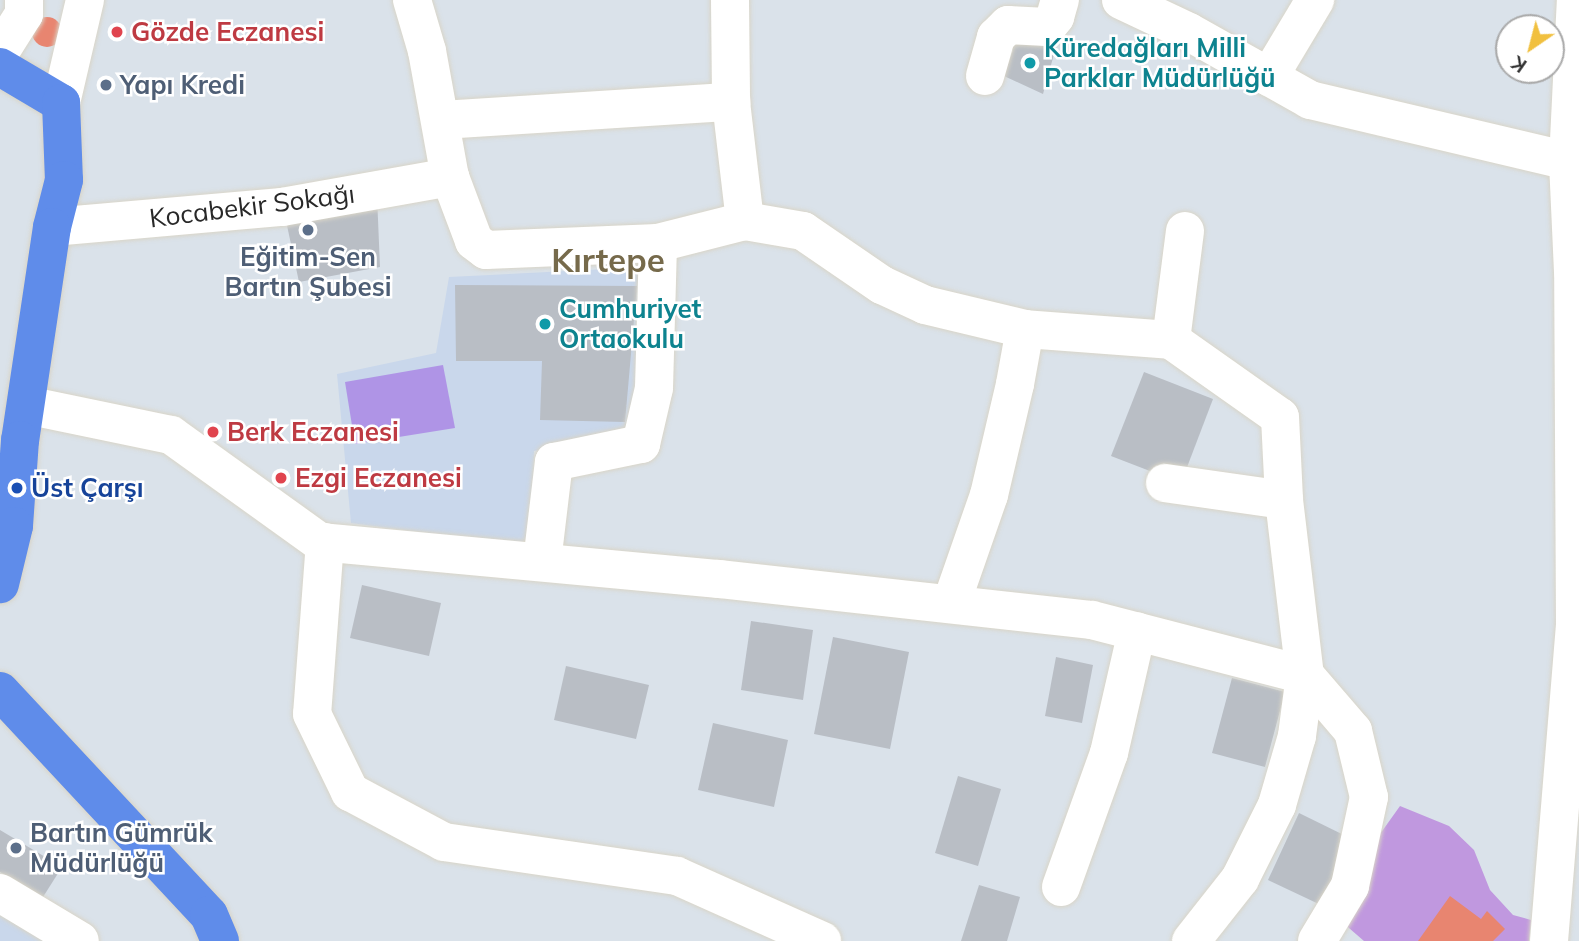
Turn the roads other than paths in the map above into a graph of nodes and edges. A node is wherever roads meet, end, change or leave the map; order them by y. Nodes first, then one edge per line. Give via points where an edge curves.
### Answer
1 (24, 0) edge
2 (85, 0) edge
3 (412, 0) edge
4 (730, 0) edge
5 (1060, 0) edge
6 (1121, 0) edge
7 (1315, 0) edge
8 (1576, 0) edge
9 (0, 52) edge
10 (0, 67) edge
11 (985, 76) dead end
12 (1269, 77) junction
13 (731, 102) junction
14 (61, 103) junction
15 (441, 120) junction
16 (1568, 161) junction
17 (450, 177) junction
18 (745, 221) junction
19 (52, 228) junction
20 (1185, 231) dead end
21 (658, 243) junction
22 (1025, 329) junction
23 (1171, 340) junction
24 (11, 435) edge
25 (1165, 483) dead end
26 (1284, 500) junction
27 (324, 542) junction
28 (542, 562) junction
29 (0, 584) edge
30 (951, 604) junction
31 (1137, 631) junction
32 (1305, 675) junction
33 (0, 691) edge
34 (0, 729) edge
35 (1061, 887) dead end
36 (0, 894) edge
37 (80, 941) edge
38 (202, 941) edge
39 (220, 941) edge
40 (822, 941) edge
41 (1191, 941) edge
42 (1317, 941) edge
43 (1549, 941) edge

1 - 9 street via 24,14
2 - 14 street
3 - 15 street
4 - 13 street
5 - 11 street via 1047,27 1008,25 996,37
6 - 12 street
7 - 12 street
8 - 16 street
10 - 14 main road
12 - 16 street via 1310,100
13 - 15 street
13 - 18 street
14 - 19 main road via 64,180
15 - 17 street
16 - 43 street via 1575,625
17 - 19 street, Kocabekir Sokağı via 282,206
17 - 21 street via 474,241 486,250
18 - 21 street
18 - 22 street via 803,230 881,285 925,305
19 - 24 main road
20 - 23 street
21 - 28 street via 654,388 641,444 554,462
22 - 23 street
22 - 30 street via 989,495
23 - 26 street via 1280,417
24 - 27 street via 171,435
24 - 29 main road via 14,526
25 - 26 street
26 - 32 street
27 - 28 street
27 - 40 street via 312,714 350,793 444,842 677,876
28 - 30 street
30 - 31 street via 1092,620
31 - 32 street
31 - 35 street via 1110,753
32 - 41 street via 1297,736 1277,805 1240,879
32 - 42 street via 1353,731 1369,797 1350,886
33 - 39 main road via 209,915
34 - 38 main road
36 - 37 street

